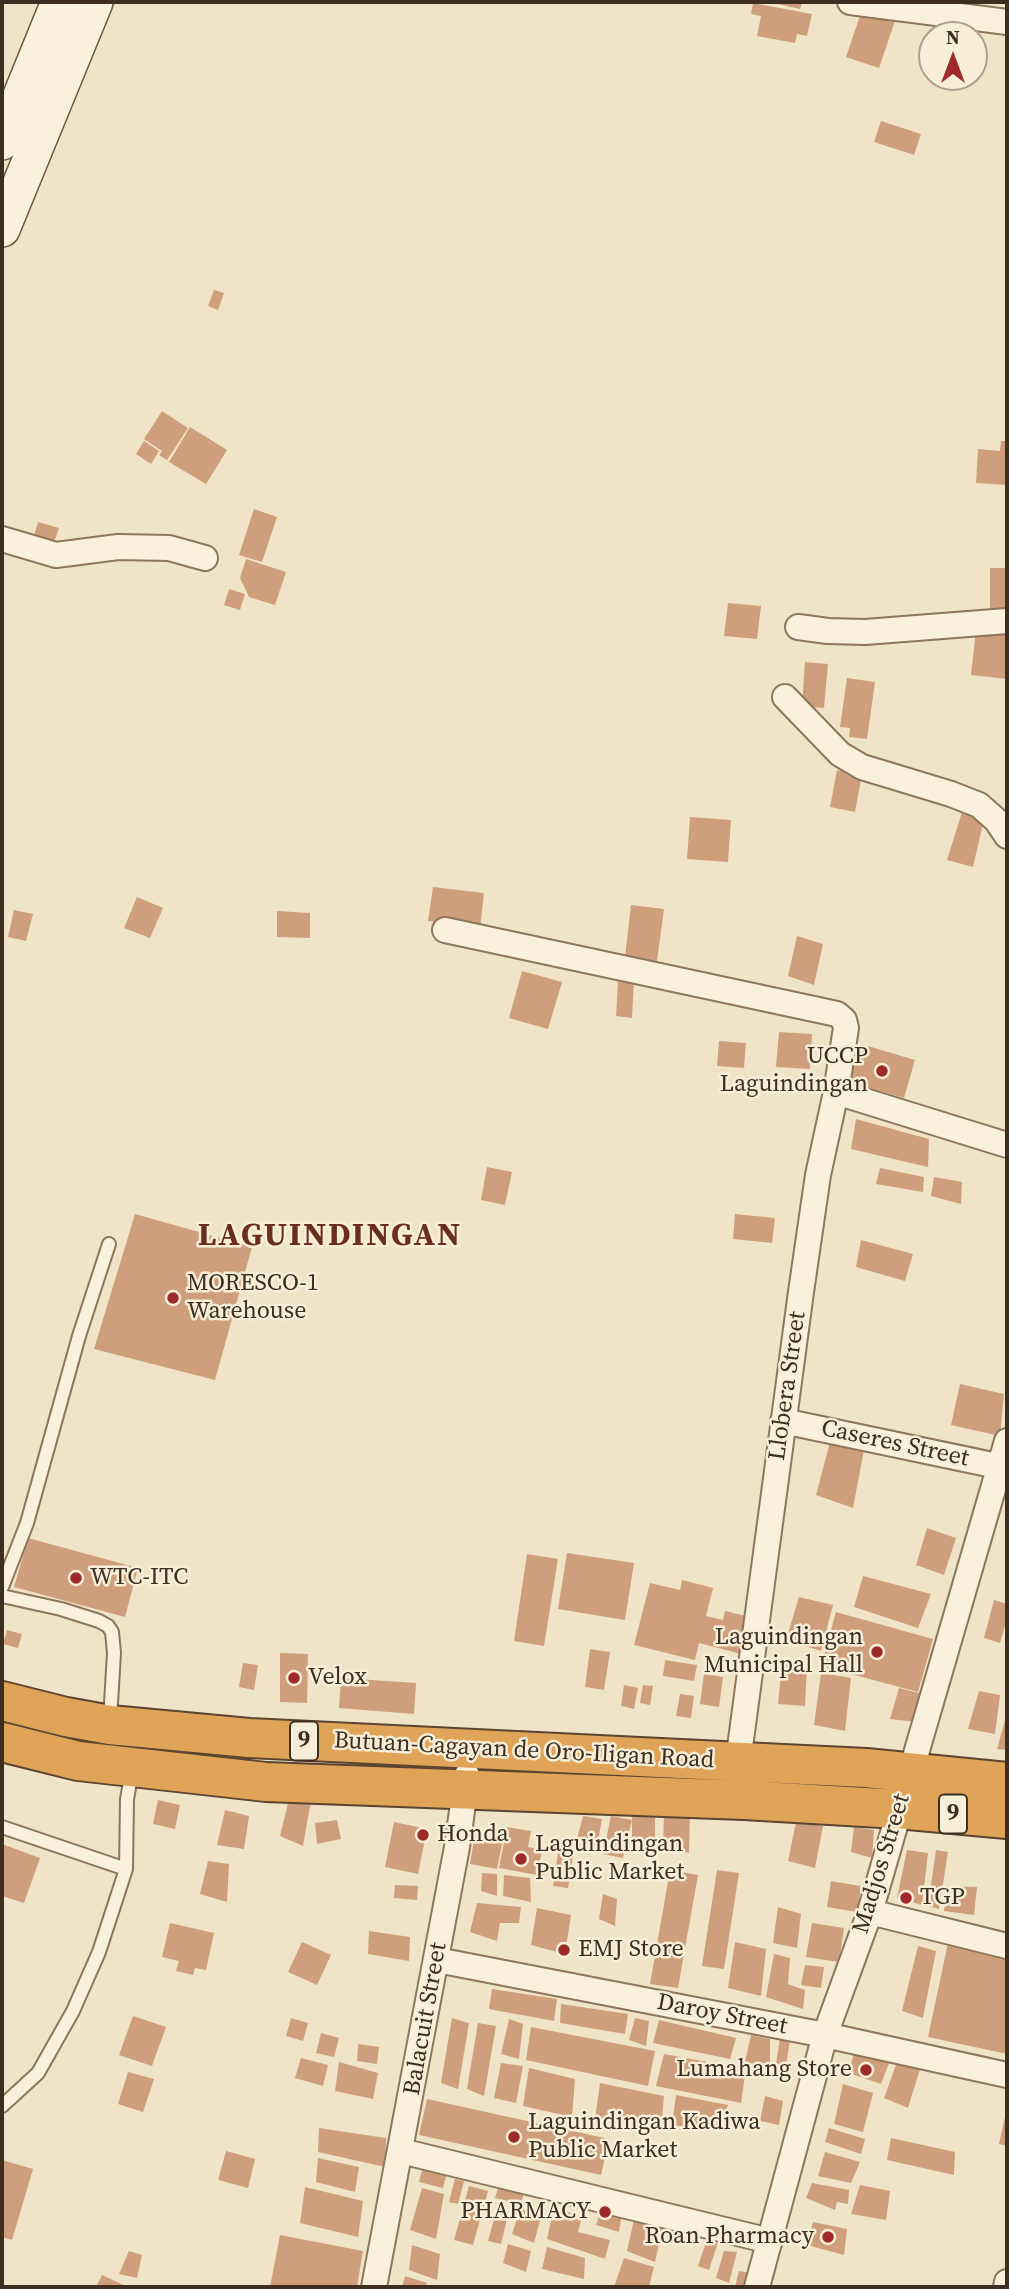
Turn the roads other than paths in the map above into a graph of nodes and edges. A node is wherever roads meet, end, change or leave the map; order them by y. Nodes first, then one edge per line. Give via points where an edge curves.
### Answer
1 (59, 2) edge
2 (95, 2) edge
3 (850, 2) edge
4 (1007, 22) edge
5 (2, 142) edge
6 (2, 229) edge
7 (2, 539) edge
8 (205, 558) dead end
9 (1007, 621) edge
10 (798, 627) dead end
11 (785, 697) dead end
12 (1004, 822) edge
13 (445, 930) dead end
14 (836, 1093) junction
15 (1007, 1145) edge
16 (109, 1244) dead end
17 (783, 1420) junction
18 (1007, 1441) edge
19 (1004, 1467) edge
20 (2, 1587) edge
21 (2, 1596) edge
22 (2, 1702) edge
23 (2, 1742) edge
24 (130, 1743) junction
25 (471, 1749) junction
26 (738, 1762) junction
27 (911, 1772) junction
28 (1007, 1782) edge
29 (465, 1790) junction
30 (898, 1809) junction
31 (1007, 1819) edge
32 (2, 1827) edge
33 (126, 1869) junction
34 (870, 1912) junction
35 (1007, 1946) edge
36 (437, 1960) junction
37 (825, 2035) junction
38 (1007, 2075) edge
39 (2, 2106) edge
40 (401, 2151) junction
41 (770, 2241) junction
42 (1007, 2282) edge
43 (374, 2287) edge
44 (757, 2287) edge
45 (1006, 2287) edge

1 - 5 main road
2 - 6 main road
3 - 4 street
7 - 8 street via 56,555 118,547 169,548
9 - 10 street via 865,632
11 - 12 street via 840,754 862,767 951,794
13 - 14 street, Llobera Street via 837,1014 846,1028
14 - 15 street
14 - 17 street, Llobera Street via 818,1175
16 - 20 lane via 27,1523
17 - 19 street, Caseres Street
17 - 26 street, Llobera Street
18 - 19 street, Madjos Street
19 - 27 street, Madjos Street
21 - 24 lane via 61,1609 108,1626
22 - 24 highway, Butuan-Cagayan de Oro-Iligan Road / 9 via 66,1717
23 - 24 highway, Butuan-Cagayan de Oro-Iligan Road / 9 via 78,1761
24 - 25 highway, Butuan-Cagayan de Oro-Iligan Road / 9 via 249,1738
24 - 29 highway, Butuan-Cagayan de Oro-Iligan Road / 9 via 266,1783
24 - 33 lane
25 - 26 highway, Butuan-Cagayan de Oro-Iligan Road / 9
25 - 29 street, Balacuit Street
26 - 27 highway, Butuan-Cagayan de Oro-Iligan Road / 9
27 - 28 highway, Butuan-Cagayan de Oro-Iligan Road / 9
27 - 30 street, Madjos Street
29 - 30 highway, Butuan-Cagayan de Oro-Iligan Road / 9
29 - 36 street, Balacuit Street
30 - 31 highway, Butuan-Cagayan de Oro-Iligan Road / 9
30 - 34 street, Madjos Street
32 - 33 lane
33 - 39 lane via 74,2011 38,2073
34 - 35 street
34 - 37 street, Madjos Street
36 - 37 street, Daroy Street
36 - 40 street, Balacuit Street
37 - 38 street, Daroy Street
37 - 41 street, Madjos Street
40 - 41 street
40 - 43 street, Balacuit Street
41 - 44 street, Madjos Street
42 - 45 street

